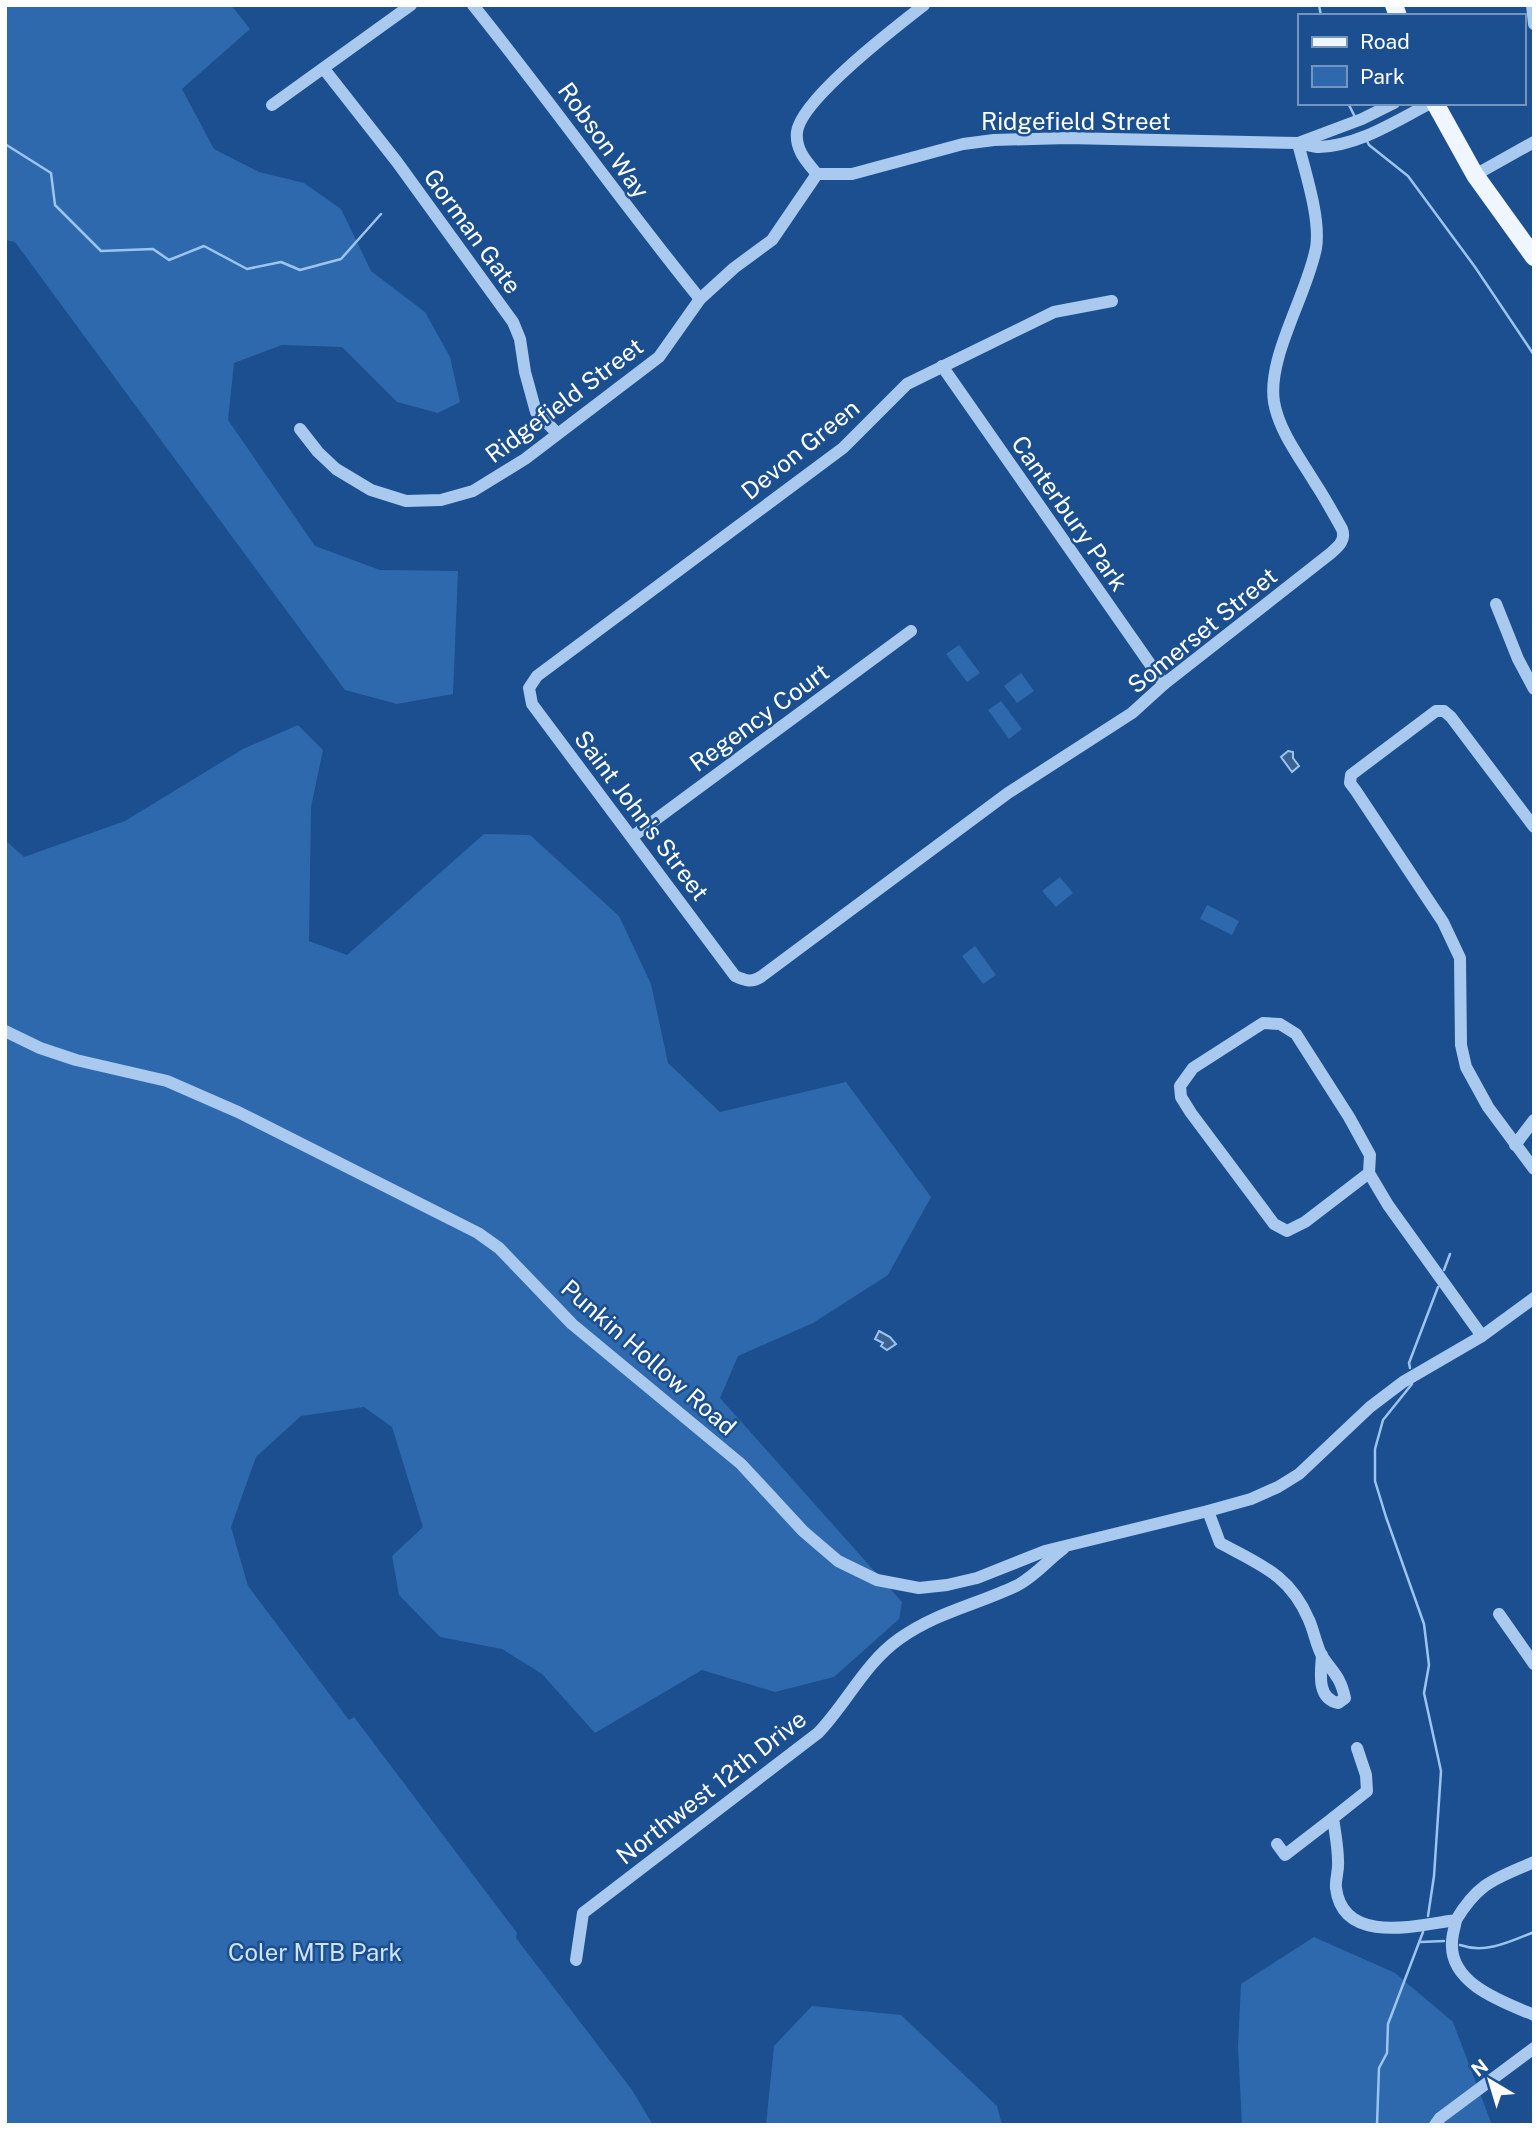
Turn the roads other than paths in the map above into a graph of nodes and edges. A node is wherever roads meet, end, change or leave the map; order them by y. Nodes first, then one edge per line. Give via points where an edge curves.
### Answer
1 (411, 5) edge
2 (473, 5) edge
3 (924, 5) edge
4 (1532, 5) edge
5 (1534, 24) edge
6 (324, 69) junction
7 (272, 105) dead end
8 (1390, 105) edge
9 (1429, 105) edge
10 (1434, 105) edge
11 (1534, 142) edge
12 (1298, 143) junction
13 (817, 174) junction
14 (1475, 175) junction
15 (1534, 257) edge
16 (700, 299) junction
17 (1112, 300) dead end
18 (942, 366) junction
19 (300, 429) dead end
20 (557, 433) junction
21 (1496, 604) dead end
22 (911, 631) dead end
23 (537, 676) joint
24 (1164, 684) junction
25 (1534, 689) edge
26 (1534, 827) edge
27 (632, 837) junction
28 (736, 976) joint
29 (5, 1031) edge
30 (1534, 1120) edge
31 (1515, 1145) junction
32 (1534, 1169) edge
33 (1369, 1173) junction
34 (1532, 1302) edge
35 (1482, 1336) junction
36 (1208, 1511) junction
37 (1066, 1546) junction
38 (1499, 1614) dead end
39 (1322, 1655) dead end
40 (1534, 1664) edge
41 (1357, 1748) dead end
42 (1333, 1818) junction
43 (1277, 1844) dead end
44 (1534, 1862) edge
45 (1456, 1920) junction
46 (576, 1960) dead end
47 (1534, 2015) edge
48 (1534, 2048) edge
49 (1435, 2125) edge

1 - 6 street
2 - 16 street, Robson Way
3 - 13 street via 819,95 802,116 796,134 800,154
4 - 5 street
6 - 7 street
6 - 20 street, Gorman Gate via 513,322 536,412
8 - 12 street, Ridgefield Street
9 - 12 street, Ridgefield Street via 1354,140 1318,148
10 - 14 main road
11 - 14 street
12 - 13 street, Ridgefield Street via 994,140 852,174
12 - 24 street, Somerset Street via 1315,219 1316,245 1273,377 1274,404 1344,534 1331,553
13 - 16 street, Ridgefield Street via 772,240
14 - 15 main road
16 - 20 street, Ridgefield Street via 659,357
17 - 18 street, Devon Green via 1054,312
18 - 23 street, Devon Green via 907,384 843,448
18 - 24 street, Canterbury Park
19 - 20 street, Ridgefield Street via 327,461 356,482 406,501 473,491
21 - 25 street
22 - 27 street, Regency Court
23 - 27 street, Saint John's Street via 529,688 532,704
24 - 28 street, Somerset Street via 1132,713 1007,793 762,976 745,981
26 - 31 street via 1444,711 1436,711 1351,775 1350,783 1443,922 1460,958 1461,1045 1466,1067
27 - 28 street, Saint John's Street
29 - 37 street, Punkin Hollow Road via 76,1060 166,1081 238,1112 478,1233 499,1248 572,1324 741,1464 803,1531 857,1571 898,1586 947,1586
30 - 31 street
31 - 32 street
33 - 33 street via 1370,1155 1349,1117 1296,1034 1280,1024 1262,1023 1194,1068 1180,1086 1191,1114 1274,1224 1287,1231
33 - 35 street
34 - 35 street, Punkin Hollow Road
35 - 36 street, Punkin Hollow Road via 1403,1382 1278,1488
36 - 37 street, Punkin Hollow Road
36 - 39 street via 1220,1543 1275,1573 1292,1588
37 - 46 street, Northwest 12th Drive via 1018,1585 939,1616 896,1641 866,1670 818,1733 583,1913
38 - 40 street
41 - 42 street via 1367,1791
42 - 43 street via 1284,1855
42 - 45 street via 1339,1861 1336,1886 1339,1901 1350,1916 1370,1927 1397,1929
44 - 45 street via 1486,1883
45 - 47 street via 1451,1943 1455,1961 1472,1984
48 - 49 street

